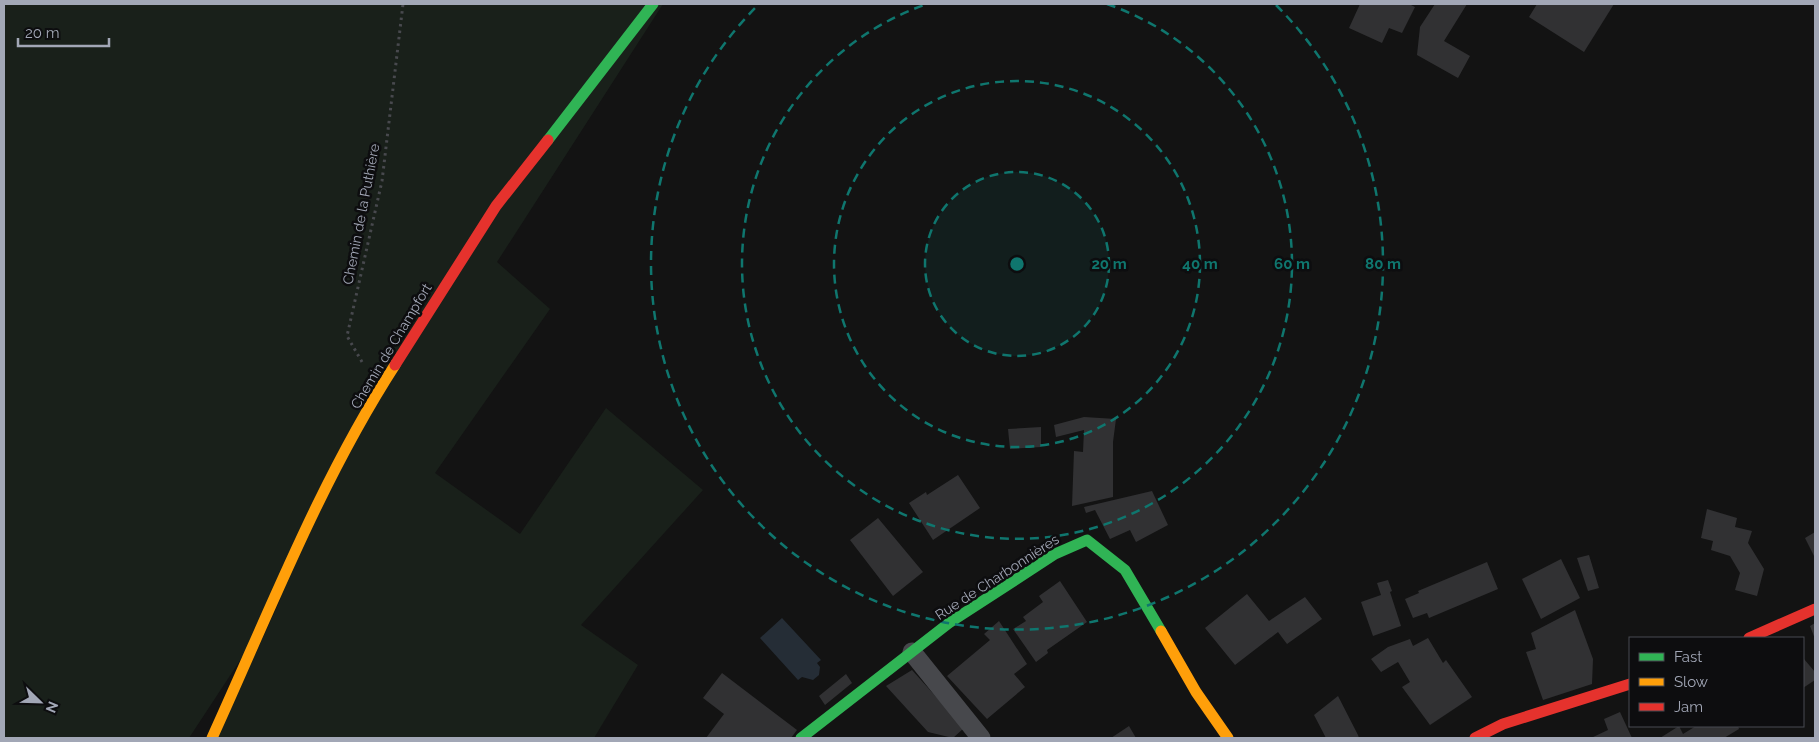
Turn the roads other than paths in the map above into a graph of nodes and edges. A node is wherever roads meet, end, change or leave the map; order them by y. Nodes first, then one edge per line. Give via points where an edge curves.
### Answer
1 (654, 4) edge
2 (1815, 609) edge
3 (1751, 637) edge
4 (912, 652) junction
5 (1629, 684) edge
6 (212, 738) edge
7 (801, 738) edge
8 (981, 738) edge
9 (1228, 738) edge
10 (1475, 738) edge

1 - 6 street, Chemin de Champfort via 496,206 378,391 315,511
2 - 3 street
4 - 7 street, Rue de Charbonnières
4 - 8 lane
4 - 9 street, Rue de Charbonnières via 949,623 1047,559 1088,540 1125,570 1196,692
5 - 10 street via 1503,724

